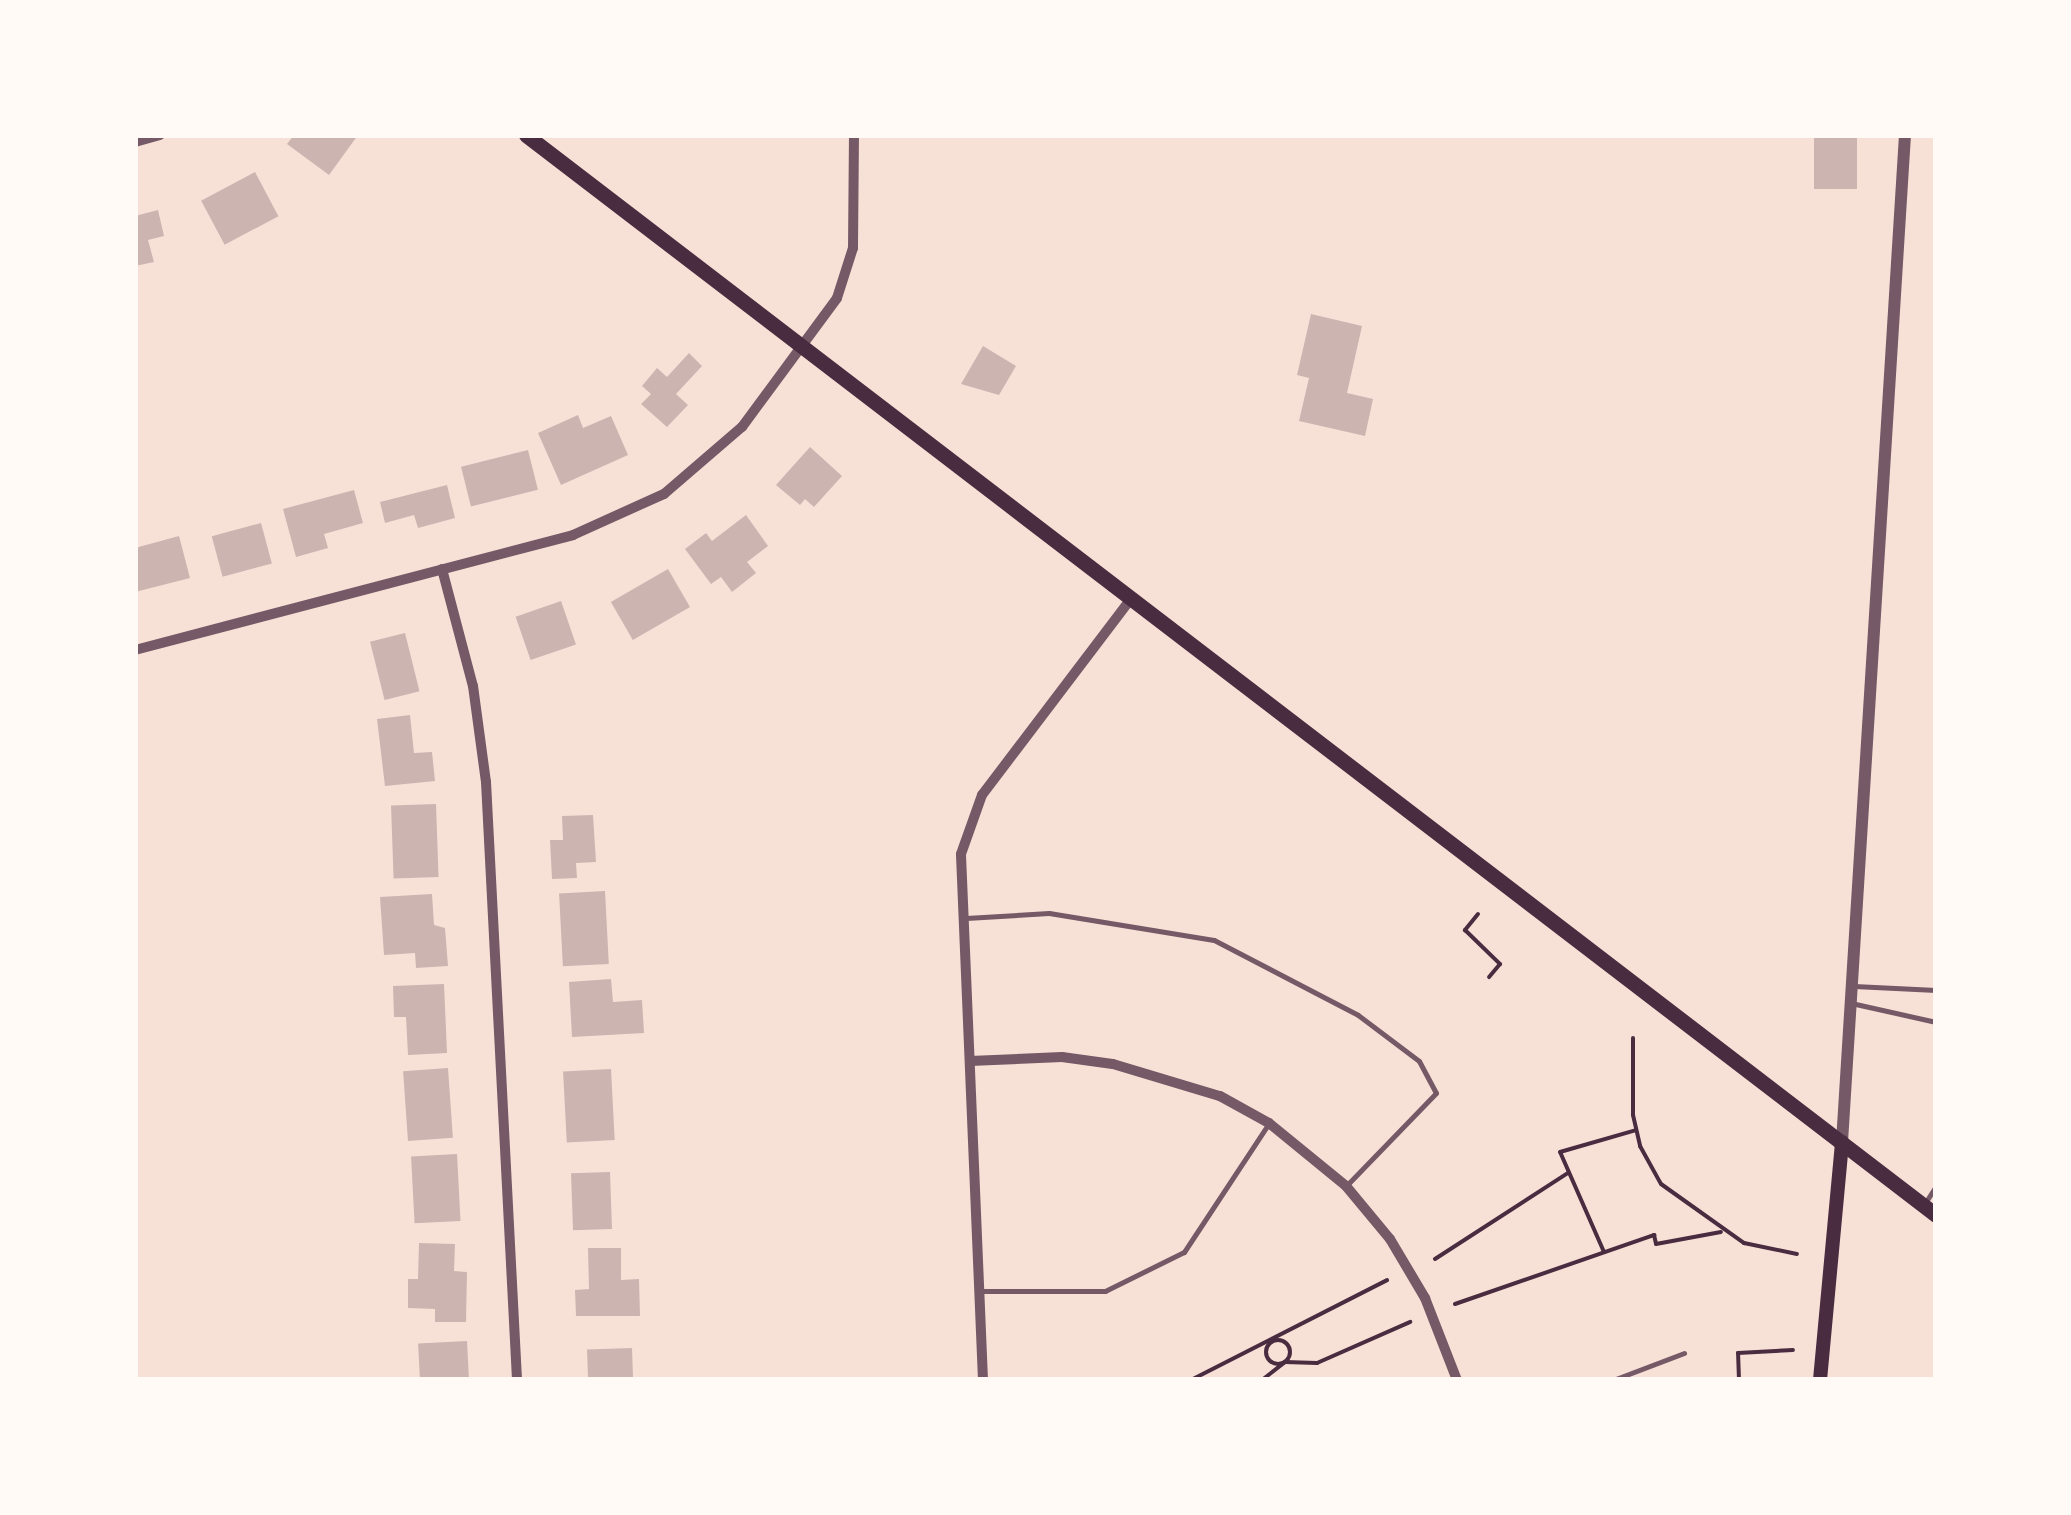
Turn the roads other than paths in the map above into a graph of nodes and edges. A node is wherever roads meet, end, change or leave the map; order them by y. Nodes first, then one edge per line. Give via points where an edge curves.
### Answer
1 (160, 135) edge
2 (526, 135) edge
3 (854, 135) edge
4 (1905, 135) edge
5 (135, 142) edge
6 (804, 349) junction
7 (442, 570) junction
8 (1131, 599) junction
9 (135, 650) edge
10 (963, 918) junction
11 (1851, 986) junction
12 (1936, 990) edge
13 (1850, 1003) junction
14 (1936, 1022) edge
15 (970, 1062) junction
16 (1269, 1124) junction
17 (1842, 1142) junction
18 (1346, 1186) junction
19 (1936, 1186) edge
20 (1930, 1210) edge
21 (978, 1291) junction
22 (1684, 1353) dead end
23 (517, 1380) edge
24 (983, 1380) edge
25 (1458, 1380) edge
26 (1613, 1380) edge
27 (1820, 1380) edge

1 - 5 street
2 - 6 main road
3 - 6 street via 848,272
4 - 11 street
6 - 7 street via 742,427 664,494 573,535
6 - 8 main road
7 - 9 street
7 - 23 street via 473,686 486,782
8 - 10 street via 982,795 961,854
8 - 17 main road
10 - 15 street
10 - 18 lane via 1049,914 1214,940 1358,1015 1419,1061 1436,1093
11 - 12 lane
11 - 13 street
13 - 14 lane
13 - 17 street
15 - 16 street via 1062,1057 1113,1064 1220,1096
15 - 21 street
16 - 18 street
16 - 21 lane via 1184,1252 1105,1290
17 - 20 main road
17 - 27 main road
18 - 25 street via 1425,1298
19 - 20 lane
21 - 24 street
22 - 26 lane

